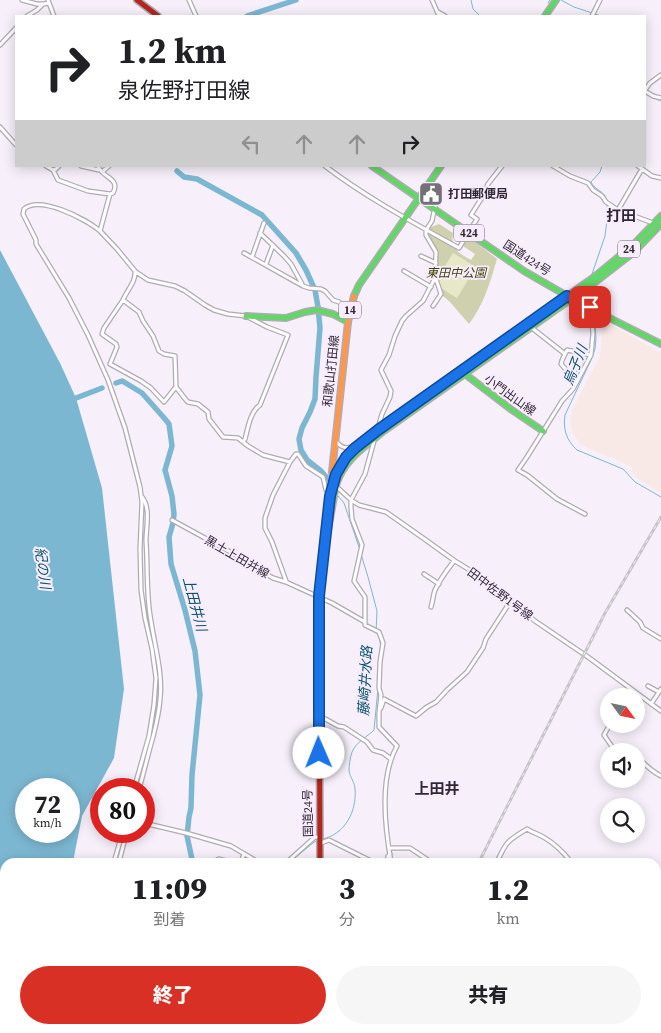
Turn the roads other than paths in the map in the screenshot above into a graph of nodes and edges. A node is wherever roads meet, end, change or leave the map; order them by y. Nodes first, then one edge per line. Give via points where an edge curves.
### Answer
1 (22, 0) edge
2 (137, 0) edge
3 (189, 0) edge
4 (432, 0) edge
5 (600, 0) edge
6 (49, 2) edge
7 (554, 3) edge
8 (43, 4) junction
9 (438, 14) edge
10 (28, 15) edge
11 (54, 15) edge
12 (157, 15) edge
13 (196, 15) edge
14 (546, 15) edge
15 (593, 15) edge
16 (15, 29) edge
17 (0, 45) edge
18 (661, 75) edge
19 (646, 89) edge
20 (646, 92) edge
21 (661, 98) edge
22 (0, 127) edge
23 (15, 143) edge
24 (48, 167) edge
25 (58, 167) edge
26 (86, 167) edge
27 (326, 167) edge
28 (373, 167) edge
29 (440, 167) edge
30 (501, 167) edge
31 (555, 167) edge
32 (639, 167) edge
33 (53, 170) junction
34 (100, 170) edge
35 (642, 170) junction
36 (661, 178) edge
37 (430, 182) junction
38 (110, 194) junction
39 (419, 198) junction
40 (435, 209) junction
41 (618, 210) junction
42 (406, 218) junction
43 (660, 221) edge
44 (264, 223) dead end
45 (426, 230) junction
46 (100, 231) junction
47 (260, 232) junction
48 (468, 232) junction
49 (273, 245) junction
50 (244, 253) dead end
51 (421, 256) dead end
52 (252, 257) junction
53 (436, 263) junction
54 (266, 264) junction
55 (135, 271) junction
56 (404, 271) dead end
57 (436, 278) junction
58 (303, 286) junction
59 (431, 287) junction
60 (570, 297) junction
61 (123, 300) junction
62 (433, 306) dead end
63 (350, 309) junction
64 (593, 309) junction
65 (246, 316) junction
66 (348, 322) junction
67 (531, 328) junction
68 (661, 344) edge
69 (565, 354) junction
70 (591, 355) junction
71 (577, 366) dead end
72 (464, 374) junction
73 (572, 376) junction
74 (577, 382) junction
75 (177, 389) junction
76 (543, 432) junction
77 (375, 434) junction
78 (335, 441) junction
79 (243, 442) junction
80 (290, 462) junction
81 (335, 483) junction
82 (331, 495) junction
83 (142, 496) junction
84 (351, 500) junction
85 (585, 514) dead end
86 (174, 521) dead end
87 (324, 553) junction
88 (454, 561) junction
89 (424, 574) dead end
90 (286, 582) junction
91 (439, 584) junction
92 (510, 602) junction
93 (431, 607) dead end
94 (627, 610) dead end
95 (365, 622) junction
96 (661, 639) edge
97 (648, 686) dead end
98 (629, 688) edge
99 (660, 691) edge
100 (645, 700) edge
101 (651, 704) junction
102 (661, 711) edge
103 (379, 713) junction
104 (318, 714) junction
105 (391, 759) junction
106 (645, 764) edge
107 (661, 776) edge
108 (137, 778) edge
109 (142, 778) edge
110 (155, 826) edge
111 (320, 840) junction
112 (122, 843) edge
113 (123, 843) edge
114 (389, 848) junction
115 (244, 854) junction
116 (390, 854) junction
117 (116, 858) edge
118 (120, 858) edge
119 (242, 858) edge
120 (251, 858) edge
121 (291, 858) edge
122 (320, 858) edge
123 (365, 858) edge
124 (388, 858) edge
125 (390, 858) edge
126 (425, 858) edge
127 (499, 858) edge
128 (568, 858) edge

1 - 8 street
2 - 12 main road
3 - 13 street
4 - 9 street
5 - 15 street
6 - 8 street
6 - 11 street
7 - 14 main road
8 - 10 street
16 - 17 street
18 - 19 street
20 - 21 street
22 - 23 street
24 - 33 street
25 - 33 street
26 - 34 street
27 - 42 street
28 - 39 main road, 国道424号 / 424
29 - 37 main road, 和歌山打田線 / 14
30 - 48 street via 471,215 477,220
31 - 41 street via 588,183
32 - 35 street
33 - 38 street via 58,180 88,191
34 - 38 street via 115,183
35 - 36 street
35 - 41 street
37 - 39 main road, 和歌山打田線 / 14
37 - 40 street via 436,190
38 - 46 street
39 - 40 main road, 国道424号 / 424
39 - 42 main road, 和歌山打田線 / 14
40 - 45 street
40 - 48 main road, 国道424号 / 424
41 - 43 street via 652,223
42 - 45 street
42 - 63 main road, 和歌山打田線 / 14 via 359,285
43 - 60 main road, 国道24号 / 24
44 - 47 street
45 - 48 street via 459,248
45 - 53 street via 436,252
46 - 55 street
46 - 83 street via 58,208 31,205 24,209 23,214 36,244 69,298 108,380 125,428
47 - 49 street
47 - 52 street
48 - 60 main road, 国道424号 / 424 via 524,271
49 - 54 street
49 - 58 street via 291,264
50 - 52 street
51 - 53 street
52 - 54 street
53 - 57 street
54 - 58 street
55 - 61 street via 135,278
55 - 65 street via 148,280 175,286 214,310
56 - 59 street
57 - 59 street
57 - 62 street via 441,294
58 - 63 street via 321,289
59 - 77 street via 423,301 402,321 381,370 391,391
60 - 64 main road, 国道424号
60 - 67 main road, 国道24号 / 24
60 - 77 main road, 国道24号 / 24
61 - 75 street via 139,312 159,352 175,356
61 - 75 street via 102,334 117,347 110,364 141,380 164,402
63 - 66 main road, 和歌山打田線 / 14
64 - 68 main road, 国道424号
64 - 70 street
65 - 66 main road via 286,318 320,310
65 - 79 street via 288,335
66 - 78 main road, 和歌山打田線 / 14
67 - 69 street
67 - 72 main road, 国道24号 / 24
69 - 70 street via 567,350
69 - 73 street via 561,364
70 - 74 street, 小門出山線
71 - 73 street
72 - 76 main road, 小門出山線
72 - 77 main road, 国道24号 / 24
73 - 74 street
74 - 76 street, 小門出山線
75 - 79 street via 188,402 208,412 209,419 223,437 238,438
76 - 85 street via 518,470 557,499
77 - 78 street via 347,448
77 - 81 main road, 国道24号 / 24 via 346,457
77 - 84 street via 365,474
78 - 81 main road, 和歌山打田線 / 14 via 332,472
79 - 80 street via 263,454
80 - 82 street via 296,454 299,455 306,466 323,477 326,490
80 - 90 street via 264,518
81 - 82 main road, 国道24号 / 24
81 - 84 street, 田中佐野1号線
81 - 87 main road, 国道24号 / 24
82 - 87 main road, 国道24号 / 24
83 - 108 street via 141,590 156,678 149,736
83 - 109 street via 147,510 150,621 161,690 157,721
84 - 88 street, 田中佐野1号線 via 386,512
84 - 95 street via 352,519 362,545 354,581 365,598
86 - 90 street, 黒土上田井線 via 273,578
87 - 104 main road, 国道24号 / 24 via 319,598
88 - 91 street
88 - 92 street, 田中佐野1号線
89 - 91 street
90 - 95 street, 黒土上田井線
91 - 93 street
92 - 98 street, 田中佐野1号線
92 - 103 street via 468,672 436,702 416,716 384,698
94 - 96 street via 643,628
95 - 103 street, 黒土上田井線 via 379,632 382,643
97 - 99 street
99 - 101 street
100 - 101 street, 田中佐野1号線
101 - 102 street, 田中佐野1号線
103 - 105 street via 379,727 397,746
104 - 105 street via 344,727
104 - 111 main road, 国道24号 / 24
105 - 114 street via 386,779 385,812
106 - 107 street
110 - 115 street via 231,846
111 - 121 street via 315,837
111 - 122 main road, 国道24号 / 24
111 - 123 street via 329,840
112 - 117 street
113 - 118 street
114 - 116 street
114 - 126 street via 410,848
115 - 119 street
115 - 120 street
116 - 124 street
116 - 125 street
127 - 128 street via 510,839 527,829 543,836

